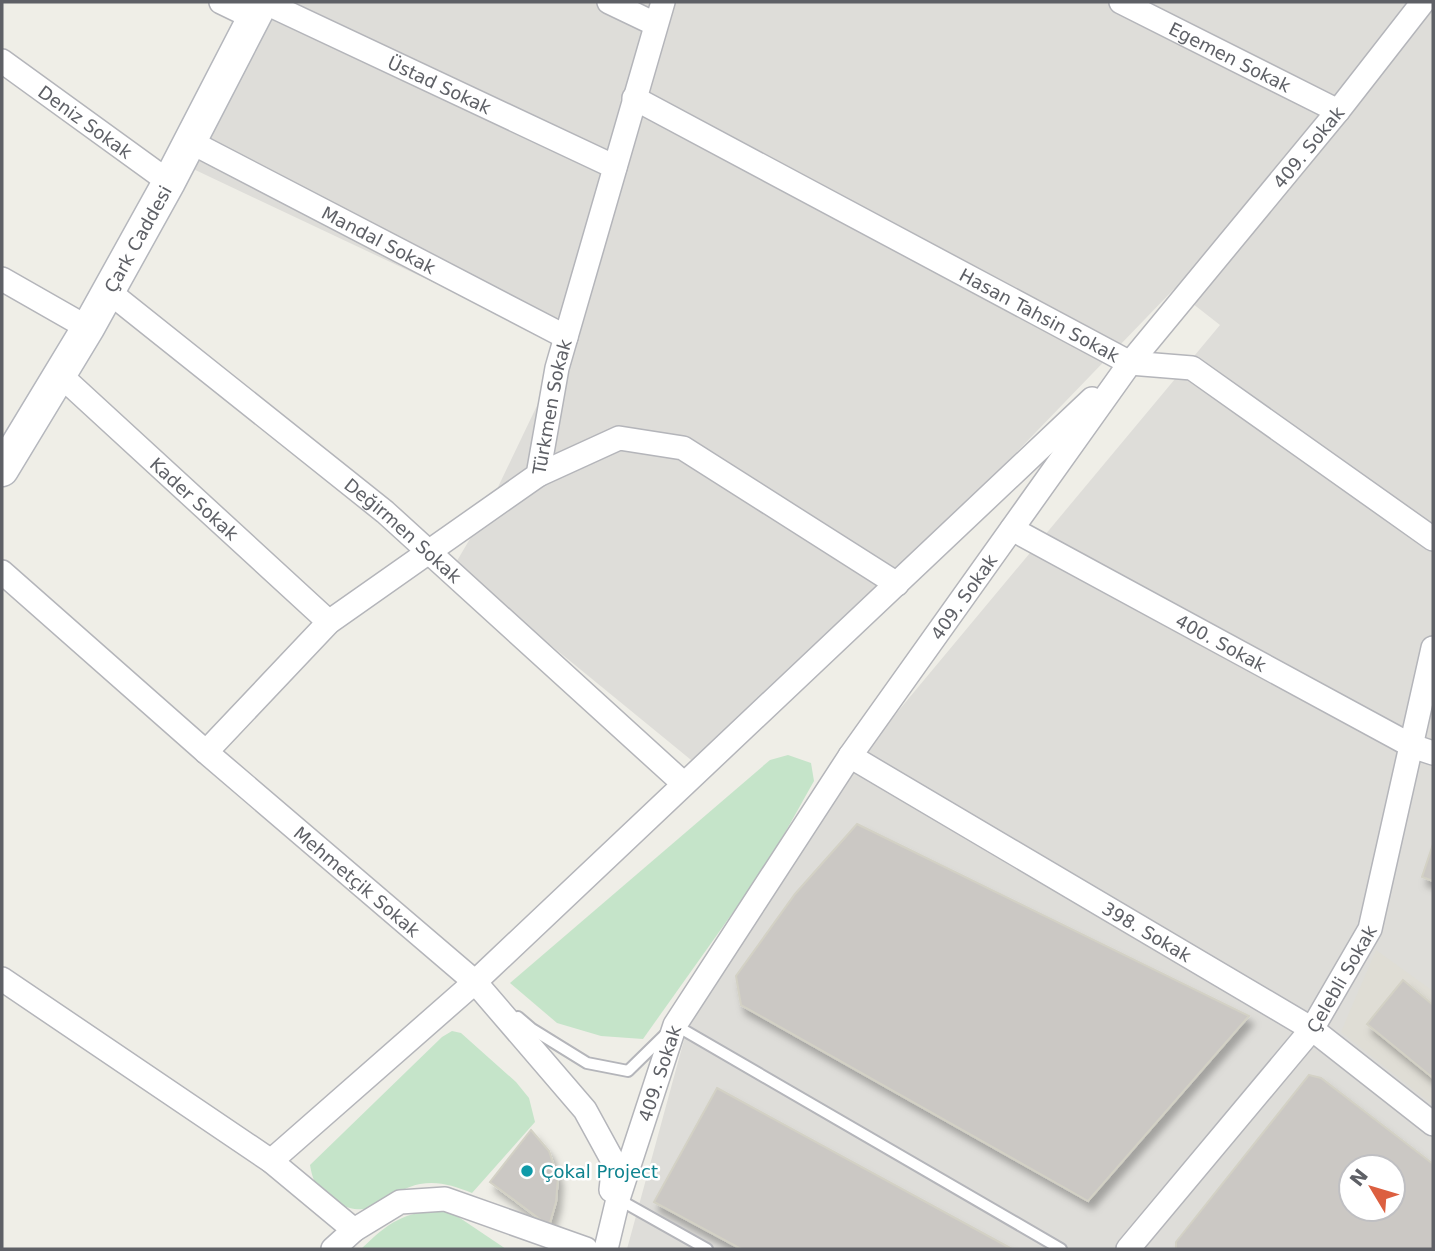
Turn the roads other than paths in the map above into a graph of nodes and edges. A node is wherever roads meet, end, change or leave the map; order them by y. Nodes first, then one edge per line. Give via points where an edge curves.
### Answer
1 (221, 2) edge
2 (609, 2) edge
3 (663, 2) edge
4 (1121, 2) edge
5 (1423, 2) edge
6 (260, 7) edge
7 (655, 24) junction
8 (2, 61) edge
9 (634, 98) junction
10 (1338, 111) junction
11 (189, 141) junction
12 (615, 167) junction
13 (169, 182) junction
14 (2, 279) edge
15 (108, 291) junction
16 (88, 328) junction
17 (566, 337) junction
18 (1130, 363) junction
19 (59, 374) junction
20 (2, 470) edge
21 (538, 475) junction
22 (1012, 528) junction
23 (1433, 539) edge
24 (428, 552) junction
25 (2, 572) edge
26 (897, 584) junction
27 (329, 621) junction
28 (1433, 648) edge
29 (1423, 750) edge
30 (206, 752) junction
31 (850, 756) junction
32 (684, 784) junction
33 (2, 979) edge
34 (475, 982) junction
35 (675, 1025) junction
36 (1312, 1029) junction
37 (1433, 1124) edge
38 (271, 1161) junction
39 (618, 1199) junction
40 (354, 1230) junction
41 (332, 1249) edge
42 (586, 1249) edge
43 (605, 1249) edge
44 (707, 1249) edge
45 (1061, 1249) edge
46 (1128, 1249) edge

1 - 6 street, Üstad Sokak
2 - 7 street
3 - 7 street, Türkmen Sokak
4 - 10 street, Egemen Sokak
5 - 10 street, 409. Sokak
6 - 11 main road, Çark Caddesi
6 - 12 street, Üstad Sokak
7 - 9 street, Türkmen Sokak
8 - 13 street, Deniz Sokak
9 - 12 street, Türkmen Sokak
9 - 18 street, Hasan Tahsin Sokak
10 - 18 street, 409. Sokak
11 - 13 main road, Çark Caddesi
11 - 17 street, Mandal Sokak
12 - 17 street, Türkmen Sokak
13 - 15 main road, Çark Caddesi
14 - 16 street
15 - 16 main road, Çark Caddesi
15 - 24 street, Değirmen Sokak via 385,512
16 - 19 main road, Çark Caddesi
17 - 21 street, Türkmen Sokak
18 - 22 street, 409. Sokak
18 - 23 street, Hasan Tahsin Sokak via 1192,368
18 - 26 street
19 - 20 main road, Çark Caddesi
19 - 27 street, Kader Sokak
21 - 24 street, Türkmen Sokak
21 - 26 street via 619,438 683,448
22 - 29 street, 400. Sokak
22 - 31 street, 409. Sokak
24 - 27 street, Türkmen Sokak
24 - 32 street, Değirmen Sokak
25 - 30 street, Mehmetçik Sokak
26 - 32 street
27 - 30 street, Türkmen Sokak
28 - 29 street, Çelebli Sokak
29 - 36 street, Çelebli Sokak via 1370,929
30 - 34 street, Mehmetçik Sokak
31 - 35 street, 409. Sokak
31 - 36 street, 398. Sokak
32 - 34 street
33 - 38 street
34 - 35 lane via 532,1029 587,1063 628,1071
34 - 38 street
34 - 43 street, Mehmetçik Sokak via 585,1110 614,1163
35 - 39 street, 409. Sokak
35 - 45 lane
36 - 37 street, 398. Sokak
36 - 46 street, Çelebli Sokak
38 - 40 street
39 - 43 street, 409. Sokak
39 - 44 lane
40 - 41 street
40 - 42 street via 400,1202 445,1199

